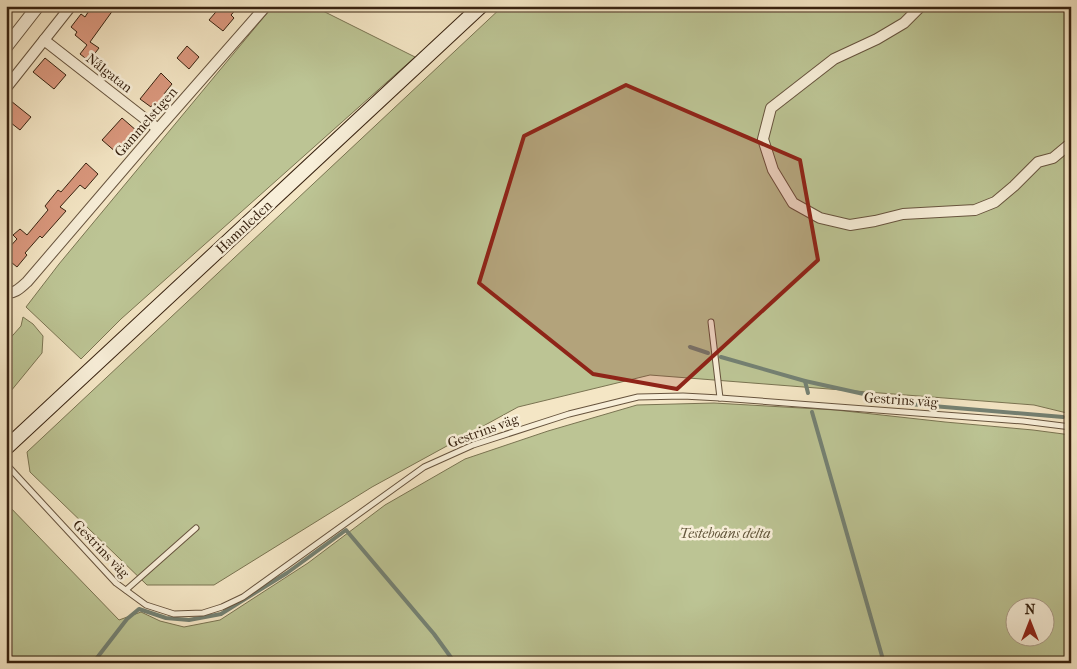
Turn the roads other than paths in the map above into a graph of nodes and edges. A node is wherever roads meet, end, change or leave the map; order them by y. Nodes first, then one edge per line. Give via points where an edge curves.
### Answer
1 (38, 6) edge
2 (70, 6) edge
3 (266, 6) edge
4 (481, 6) edge
5 (921, 6) edge
6 (44, 40) junction
7 (6, 47) edge
8 (6, 88) edge
9 (158, 129) junction
10 (1071, 143) edge
11 (6, 293) edge
12 (710, 322) dead end
13 (720, 398) junction
14 (1071, 408) edge
15 (1070, 427) edge
16 (6, 448) edge
17 (6, 464) edge
18 (196, 528) dead end
19 (126, 590) junction

1 - 7 street
2 - 6 street
3 - 9 street, Gammelstigen
4 - 16 main road, Hamnleden
5 - 10 street via 904,23 834,59 771,108 763,139 773,170 794,203 820,218 850,225 903,214 975,210 996,202 1038,162 1053,158
6 - 8 street
6 - 9 street, Nålgatan
9 - 11 street, Gammelstigen via 27,282 20,289
12 - 13 lane
13 - 15 lane, Gestrins väg
13 - 19 lane, Gestrins väg via 638,397 569,414 473,445 424,467 243,597 222,608 203,613 174,614 146,605
14 - 15 lane
17 - 19 lane, Gestrins väg
18 - 19 lane

